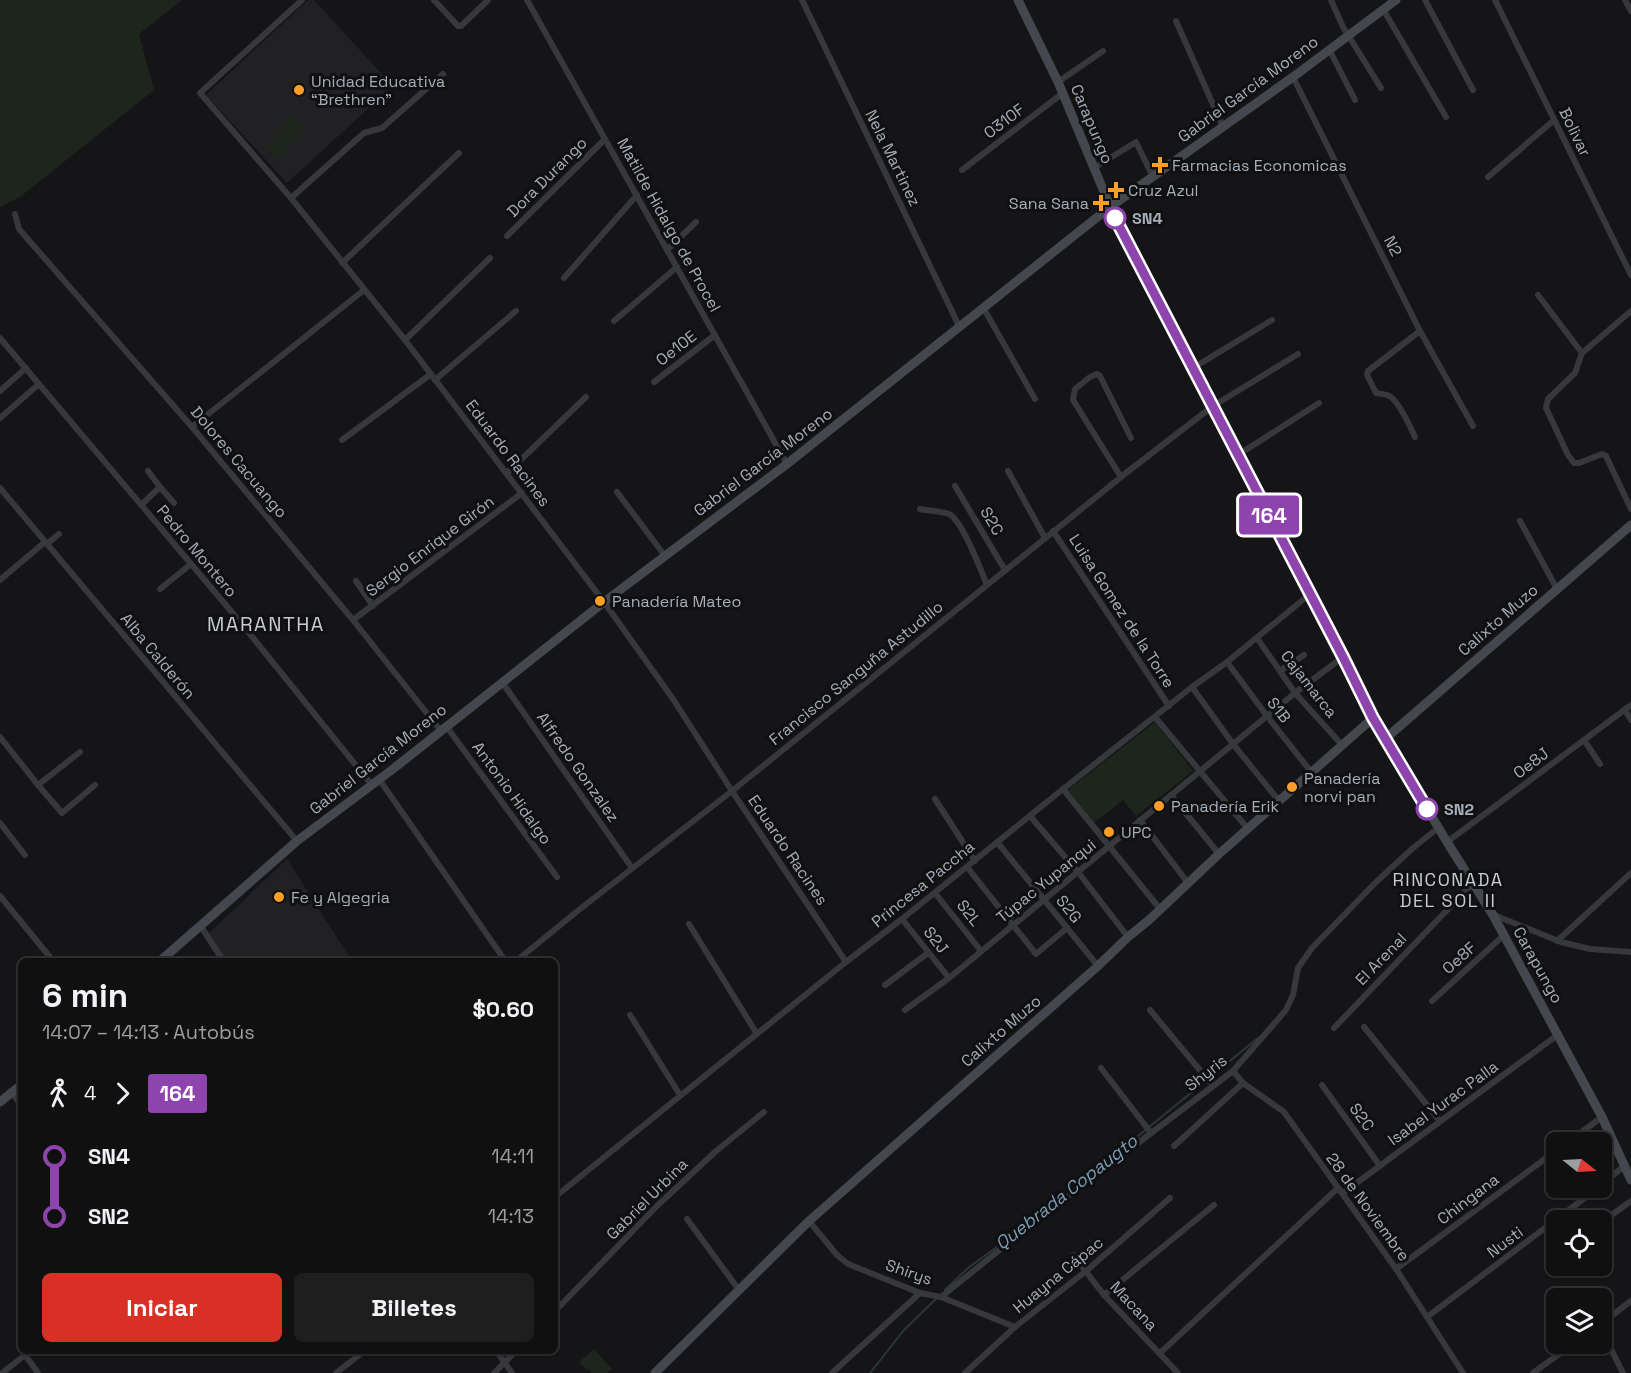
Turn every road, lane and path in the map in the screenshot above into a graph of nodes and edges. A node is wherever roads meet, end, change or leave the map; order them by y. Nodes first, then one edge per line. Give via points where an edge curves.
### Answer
1 (302, 0) edge
2 (434, 0) edge
3 (488, 0) edge
4 (527, 0) edge
5 (802, 0) edge
6 (1018, 0) edge
7 (1331, 0) edge
8 (1396, 0) edge
9 (1425, 0) edge
10 (1495, 0) edge
11 (1625, 0) edge
12 (1383, 9) junction
13 (1631, 11) edge
14 (1176, 21) dead end
15 (1348, 36) junction
16 (1329, 49) junction
17 (1103, 51) dead end
18 (443, 74) dead end
19 (1293, 77) junction
20 (1058, 82) junction
21 (1381, 88) dead end
22 (1473, 90) dead end
23 (1063, 93) junction
24 (1355, 100) dead end
25 (1446, 117) dead end
26 (1554, 120) junction
27 (1223, 126) junction
28 (605, 138) junction
29 (459, 153) dead end
30 (1094, 168) junction
31 (962, 170) dead end
32 (1153, 177) junction
33 (1488, 177) dead end
34 (637, 195) junction
35 (291, 198) junction
36 (1110, 207) junction
37 (15, 214) dead end
38 (696, 222) dead end
39 (507, 236) dead end
40 (668, 249) junction
41 (490, 258) dead end
42 (342, 263) junction
43 (677, 267) junction
44 (1631, 275) edge
45 (564, 278) dead end
46 (364, 290) junction
47 (1538, 295) dead end
48 (984, 309) junction
49 (516, 311) dead end
50 (1631, 311) edge
51 (1272, 320) dead end
52 (614, 321) dead end
53 (960, 328) junction
54 (1420, 331) junction
55 (715, 335) junction
56 (0, 338) edge
57 (405, 340) junction
58 (1582, 353) junction
59 (1298, 354) dead end
60 (26, 368) junction
61 (1193, 368) junction
62 (433, 377) junction
63 (654, 382) dead end
64 (39, 384) junction
65 (0, 391) edge
66 (586, 397) dead end
67 (1035, 399) dead end
68 (1319, 403) dead end
69 (1213, 406) junction
70 (0, 418) edge
71 (1473, 426) dead end
72 (192, 427) junction
73 (1415, 437) dead end
74 (1131, 438) dead end
75 (342, 440) dead end
76 (1238, 455) junction
77 (787, 464) junction
78 (148, 471) dead end
79 (1008, 471) dead end
80 (507, 473) junction
81 (1121, 477) junction
82 (955, 486) dead end
83 (160, 487) junction
84 (0, 488) edge
85 (617, 492) dead end
86 (522, 493) junction
87 (174, 503) dead end
88 (141, 505) junction
89 (920, 509) dead end
90 (1631, 509) edge
91 (1520, 521) dead end
92 (1631, 525) edge
93 (1053, 531) junction
94 (59, 534) dead end
95 (1045, 538) junction
96 (46, 543) junction
97 (665, 556) junction
98 (190, 564) junction
99 (1005, 570) junction
100 (0, 580) edge
101 (356, 581) dead end
102 (987, 585) junction
103 (1557, 589) junction
104 (160, 590) dead end
105 (1310, 594) junction
106 (604, 602) junction
107 (373, 606) junction
108 (353, 620) junction
109 (1257, 638) junction
110 (1304, 655) dead end
111 (1343, 657) junction
112 (1227, 662) junction
113 (1280, 671) junction
114 (502, 682) junction
115 (1192, 687) junction
116 (1295, 693) junction
117 (1631, 705) edge
118 (1169, 706) junction
119 (1625, 710) junction
120 (1267, 716) junction
121 (1155, 717) junction
122 (1373, 718) junction
123 (1631, 720) edge
124 (444, 728) junction
125 (0, 737) edge
126 (1385, 739) junction
127 (1584, 740) junction
128 (1233, 744) junction
129 (1342, 745) junction
130 (80, 752) dead end
131 (1599, 764) dead end
132 (1199, 772) junction
133 (1312, 773) junction
134 (375, 781) junction
135 (38, 785) junction
136 (95, 785) dead end
137 (1063, 789) junction
138 (732, 791) junction
139 (1171, 795) junction
140 (935, 799) dead end
141 (1279, 801) junction
142 (1030, 816) junction
143 (1140, 820) junction
144 (0, 823) edge
145 (1438, 828) junction
146 (1248, 829) junction
147 (297, 841) junction
148 (997, 842) junction
149 (1447, 842) junction
150 (1109, 846) junction
151 (1219, 854) junction
152 (25, 855) dead end
153 (975, 861) junction
154 (967, 867) junction
155 (632, 868) junction
156 (1077, 872) junction
157 (1631, 873) edge
158 (557, 877) dead end
159 (1188, 883) junction
160 (1473, 883) junction
161 (935, 892) junction
162 (0, 896) edge
163 (1044, 899) junction
164 (1160, 909) junction
165 (1493, 915) junction
166 (903, 920) junction
167 (689, 924) dead end
168 (201, 925) junction
169 (1013, 925) junction
170 (1067, 928) junction
171 (1504, 935) junction
172 (1128, 937) junction
173 (1557, 940) junction
174 (981, 951) junction
175 (1631, 952) edge
176 (928, 953) junction
177 (51, 958) edge
178 (164, 958) edge
179 (222, 958) edge
180 (503, 958) edge
181 (520, 958) edge
182 (846, 962) junction
183 (1098, 966) junction
184 (949, 978) junction
185 (885, 985) dead end
186 (1432, 1001) dead end
187 (905, 1010) dead end
188 (1150, 1010) dead end
189 (630, 1015) dead end
190 (1364, 1027) dead end
191 (1334, 1028) dead end
192 (757, 1034) junction
193 (1558, 1034) junction
194 (1101, 1068) dead end
195 (1233, 1071) junction
196 (1243, 1083) junction
197 (1322, 1085) dead end
198 (1213, 1086) junction
199 (18, 1087) edge
200 (12, 1092) junction
201 (680, 1095) junction
202 (18, 1101) edge
203 (0, 1102) edge
204 (764, 1112) dead end
205 (1602, 1117) junction
206 (1440, 1121) junction
207 (1582, 1132) edge
208 (1151, 1133) junction
209 (1174, 1146) dead end
210 (1546, 1158) edge
211 (1625, 1164) junction
212 (1380, 1166) junction
213 (1612, 1176) edge
214 (1631, 1180) edge
215 (1340, 1191) junction
216 (558, 1195) edge
217 (1170, 1198) dead end
218 (1585, 1198) edge
219 (1631, 1201) edge
220 (1214, 1205) dead end
221 (1612, 1215) edge
222 (687, 1219) dead end
223 (809, 1221) junction
224 (1073, 1255) dead end
225 (1396, 1269) junction
226 (1086, 1271) junction
227 (739, 1290) junction
228 (920, 1293) junction
229 (1104, 1295) junction
230 (941, 1297) junction
231 (1631, 1301) edge
232 (558, 1308) edge
233 (1612, 1315) edge
234 (1427, 1317) junction
235 (1015, 1327) junction
236 (1612, 1351) edge
237 (1160, 1353) junction
238 (26, 1354) edge
239 (28, 1354) edge
240 (360, 1354) edge
241 (498, 1354) edge
242 (513, 1354) edge
243 (1559, 1354) edge
244 (504, 1362) junction
245 (2, 1373) edge
246 (38, 1373) edge
247 (336, 1373) edge
248 (494, 1373) edge
249 (512, 1373) edge
250 (655, 1373) edge
251 (832, 1373) edge
252 (965, 1373) edge
253 (1178, 1373) edge
254 (1463, 1373) edge
255 (1533, 1373) edge
256 (1623, 1373) edge

1 - 35 street, Eduardo Racines via 200,93
2 - 3 street via 458,26
4 - 28 street, Matilde Hidalgo de Procel
5 - 53 street, Nela Martinez
6 - 20 street, Carapungo
7 - 15 street
8 - 12 street, Gabriel García Moreno
9 - 22 street
10 - 26 street, Bolivar
11 - 13 street
12 - 15 street, Gabriel García Moreno
12 - 25 street
14 - 27 street
15 - 16 street, Gabriel García Moreno
15 - 21 street
16 - 19 street, Gabriel García Moreno
16 - 24 street
17 - 20 street
18 - 35 street via 382,128 364,133
19 - 27 street, Gabriel García Moreno
19 - 54 street, N2
20 - 23 street, Carapungo
23 - 30 street, Carapungo
23 - 31 street, O310F
26 - 33 street
26 - 44 street, Bolivar
27 - 32 street, Gabriel García Moreno
28 - 34 street, Matilde Hidalgo de Procel
28 - 39 street, Dora Durango
29 - 42 street
30 - 32 street via 1136,142
30 - 36 street, Carapungo
32 - 36 street, Gabriel García Moreno
34 - 40 street, Matilde Hidalgo de Procel
34 - 45 street
35 - 42 street, Eduardo Racines
36 - 48 street, Gabriel García Moreno
36 - 61 street, Carapungo
37 - 72 street, Dolores Cacuango via 20,229
38 - 40 street
40 - 43 street, Matilde Hidalgo de Procel
41 - 57 street
42 - 46 street, Eduardo Racines
43 - 52 street
43 - 55 street, Matilde Hidalgo de Procel
46 - 57 street, Eduardo Racines
46 - 72 street
47 - 58 street
48 - 53 street, Gabriel García Moreno
48 - 67 street
49 - 62 street
50 - 58 street
51 - 61 street
53 - 77 street, Gabriel García Moreno
54 - 71 street, N2
54 - 73 street via 1367,375 1376,393 1392,398
55 - 63 street, Oe10E
55 - 77 street, Matilde Hidalgo de Procel
56 - 60 street, Pedro Montero
57 - 62 street, Eduardo Racines
58 - 90 street via 1575,373 1548,399 1546,408 1574,463 1606,456
59 - 69 street, Francisco Sanguña Astudillo
60 - 64 street, Pedro Montero
60 - 65 street
61 - 69 street, Carapungo
62 - 75 street
62 - 80 street, Eduardo Racines
64 - 70 street
64 - 88 street, Pedro Montero
66 - 80 street
68 - 76 street
69 - 76 street, Carapungo
69 - 81 street, Francisco Sanguña Astudillo
72 - 108 street, Dolores Cacuango
74 - 81 street via 1100,376 1090,377 1075,389 1073,400
76 - 105 street, Carapungo
77 - 97 street, Gabriel García Moreno
78 - 83 street
79 - 95 street
80 - 86 street, Eduardo Racines
81 - 93 street, Francisco Sanguña Astudillo
82 - 99 street, S2C
83 - 87 street
83 - 88 street
84 - 96 street, Alba Calderón
85 - 97 street
86 - 106 street, Eduardo Racines
86 - 107 street, Sergio Enrique Girón
88 - 98 street, Pedro Montero
89 - 102 street via 949,514 955,519 970,543
91 - 103 street
92 - 103 street, Calixto Muzo
93 - 95 street, Francisco Sanguña Astudillo
93 - 118 street, Luisa Gomez de la Torre
94 - 96 street
95 - 99 street, Francisco Sanguña Astudillo
96 - 100 street
96 - 147 street, Alba Calderón
97 - 106 street, Gabriel García Moreno
98 - 104 street
98 - 134 street, Pedro Montero
99 - 102 street, Francisco Sanguña Astudillo
101 - 107 street
102 - 138 street, Francisco Sanguña Astudillo
103 - 126 street, Calixto Muzo
105 - 109 street, Princesa Paccha
105 - 111 street, Carapungo
106 - 114 street, Gabriel García Moreno
106 - 138 street, Eduardo Racines
107 - 108 street, Sergio Enrique Girón
108 - 124 street, Dolores Cacuango
109 - 112 street, Princesa Paccha
109 - 113 street, Cajamarca
110 - 113 street
111 - 116 street, Túpac Yupanqui
111 - 122 street, Carapungo
112 - 115 street, Princesa Paccha
112 - 120 street, S1B
113 - 116 street, Cajamarca
114 - 124 street, Gabriel García Moreno
114 - 155 street, Alfredo Gonzalez
115 - 118 street, Princesa Paccha
115 - 128 street
116 - 120 street, Túpac Yupanqui
116 - 129 street, Cajamarca
117 - 119 street, Oe8J
118 - 121 street, Princesa Paccha
119 - 123 street
119 - 127 street, Oe8J
120 - 128 street, Túpac Yupanqui
120 - 133 street, S1B
121 - 132 street
121 - 137 street, Princesa Paccha
122 - 126 street, Carapungo
122 - 129 street, Calixto Muzo
124 - 134 street, Gabriel García Moreno
124 - 158 street, Antonio Hidalgo
125 - 135 street
126 - 145 street, Carapungo
127 - 131 street
127 - 149 street, Oe8J
128 - 132 street, Túpac Yupanqui
128 - 141 street
129 - 133 street, Calixto Muzo
130 - 135 street
132 - 139 street, Túpac Yupanqui
132 - 146 street
133 - 141 street, Calixto Muzo
134 - 147 street, Gabriel García Moreno
134 - 180 street, Pedro Montero
135 - 136 street via 62,813
137 - 142 street, Princesa Paccha
137 - 150 street
138 - 155 street, Francisco Sanguña Astudillo
138 - 182 street, Eduardo Racines
139 - 143 street, Túpac Yupanqui
139 - 151 street
140 - 153 street
141 - 146 street, Calixto Muzo
142 - 148 street, Princesa Paccha
142 - 156 street
143 - 150 street, Túpac Yupanqui
143 - 159 street
144 - 152 street
145 - 149 street, Carapungo
145 - 195 street, Shyris via 1375,883 1312,948 1298,968 1286,1010
146 - 151 street, Calixto Muzo
147 - 168 street, Gabriel García Moreno
148 - 153 street, Princesa Paccha
148 - 163 street, S2G
149 - 160 street, Carapungo
150 - 156 street, Túpac Yupanqui
150 - 164 street
151 - 159 street, Calixto Muzo
153 - 154 street, Princesa Paccha
154 - 161 street, Princesa Paccha
154 - 169 street
155 - 181 street, Francisco Sanguña Astudillo
156 - 163 street, Túpac Yupanqui
156 - 172 street
157 - 173 street
159 - 164 street, Calixto Muzo
160 - 165 street, Carapungo
160 - 191 street, El Arenal
161 - 166 street, Princesa Paccha
161 - 174 street, S2L
162 - 177 street
163 - 169 street, Túpac Yupanqui
163 - 170 street, S2G
164 - 172 street, Calixto Muzo
165 - 171 street, Carapungo
165 - 173 street
166 - 176 street, S2J
166 - 182 street, Princesa Paccha
167 - 192 street
168 - 178 street, Gabriel García Moreno
168 - 179 street
169 - 170 street via 1036,954
169 - 174 street, Túpac Yupanqui
170 - 183 street, S2G
171 - 186 street, Oe8F
171 - 193 street, Carapungo
172 - 183 street, Calixto Muzo
173 - 175 street via 1590,949
174 - 184 street, Túpac Yupanqui
176 - 184 street, S2J
176 - 185 street
182 - 192 street, Princesa Paccha
183 - 223 street, Calixto Muzo
184 - 187 street, Túpac Yupanqui
188 - 198 street
189 - 201 street
190 - 206 street
192 - 201 street, Princesa Paccha
193 - 205 street, Carapungo
193 - 206 street, Isabel Yurac Palla
194 - 208 street
195 - 196 street, 28 de Noviembre
195 - 198 street, Shyris
196 - 209 street
196 - 215 street, 28 de Noviembre via 1284,1112
197 - 212 street, S2C
198 - 208 street, Shyris
199 - 200 street
200 - 202 street
200 - 203 street
201 - 216 street, Princesa Paccha
204 - 232 street, Gabriel Urbina via 666,1197
205 - 207 street
205 - 211 street, Carapungo
206 - 212 street, Isabel Yurac Palla
208 - 230 street, Shyris
210 - 225 street, Chingana
211 - 213 street
211 - 214 street, Carapungo
212 - 215 street, Isabel Yurac Palla
215 - 225 street, 28 de Noviembre
215 - 237 street, Isabel Yurac Palla
217 - 226 street, Huayna Cápac
218 - 234 street, Nusti
219 - 221 street
220 - 229 street
222 - 227 street
223 - 227 street, Calixto Muzo
223 - 228 street, Shirys via 848,1264
224 - 226 street, Macana
225 - 234 street, 28 de Noviembre
226 - 229 street, Macana
226 - 235 street, Huayna Cápac
227 - 250 street, Calixto Muzo
228 - 230 street, Shirys
228 - 251 street
229 - 237 street, Macana
230 - 235 street, Shirys
231 - 233 street
234 - 254 street, 28 de Noviembre
235 - 252 street, Huayna Cápac
236 - 256 street
237 - 253 street, Macana
238 - 245 street
239 - 246 street
240 - 247 street
241 - 244 street
242 - 244 street
243 - 255 street
244 - 248 street
244 - 249 street

